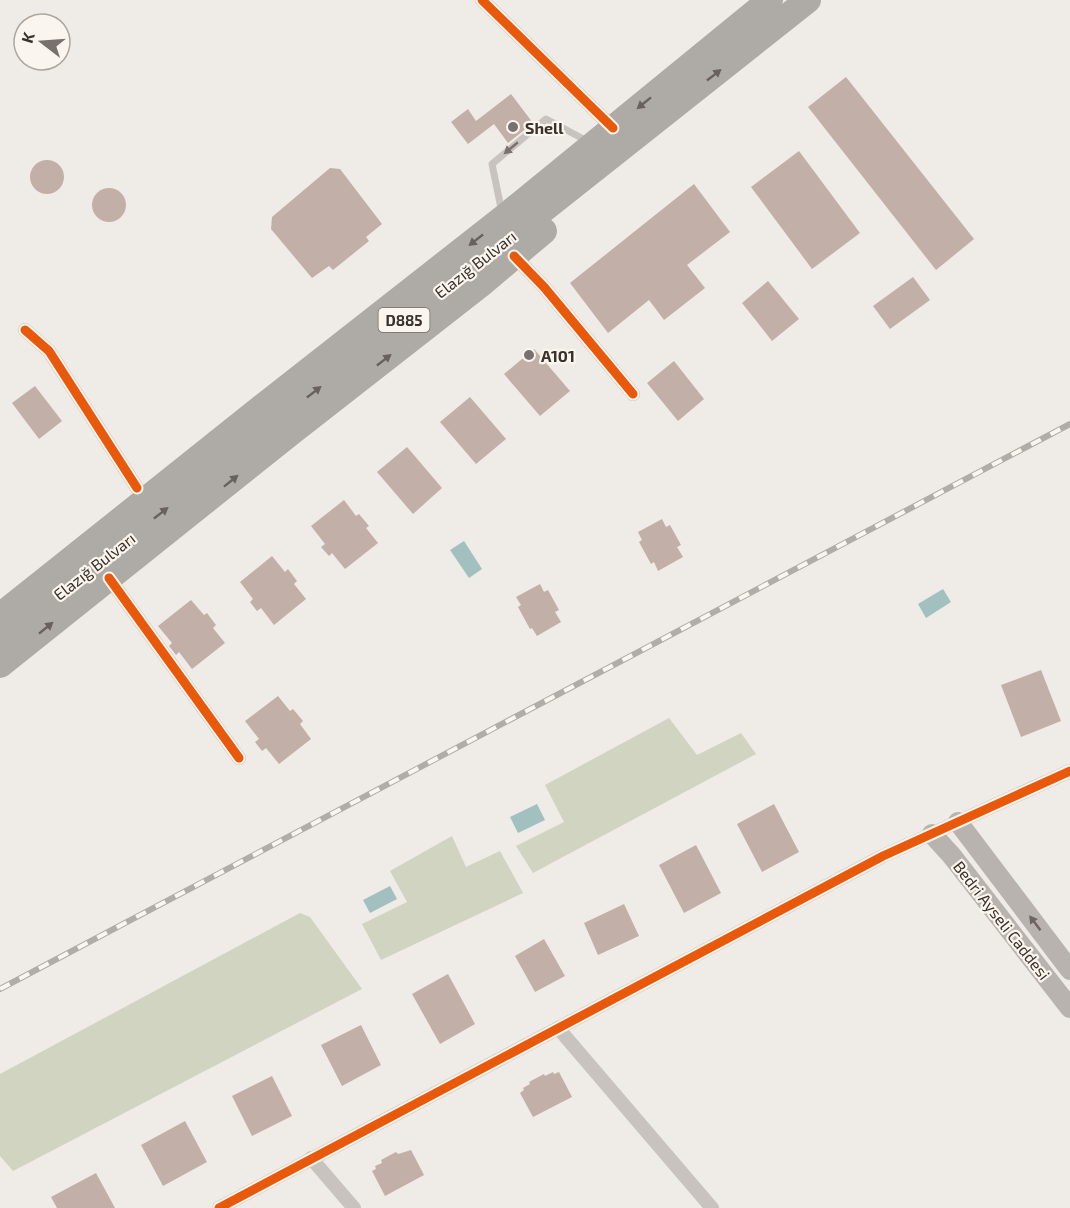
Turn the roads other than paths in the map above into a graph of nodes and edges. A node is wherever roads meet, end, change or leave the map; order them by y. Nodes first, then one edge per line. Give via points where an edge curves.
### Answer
1 (482, 0) edge
2 (770, 0) edge
3 (808, 0) edge
4 (691, 93) junction
5 (613, 128) junction
6 (594, 145) junction
7 (503, 219) junction
8 (514, 256) junction
9 (25, 330) dead end
10 (633, 394) dead end
11 (262, 406) junction
12 (137, 488) junction
13 (109, 578) junction
14 (0, 594) edge
15 (0, 616) edge
16 (0, 640) edge
17 (0, 665) edge
18 (239, 758) dead end
19 (1070, 771) edge
20 (958, 822) junction
21 (932, 834) junction
22 (1070, 970) edge
23 (1070, 1008) edge
24 (558, 1028) junction
25 (310, 1158) junction
26 (219, 1208) edge
27 (354, 1208) edge
28 (712, 1208) edge

1 - 5 street
2 -> 5 highway, Elazığ Bulvarı / D885
4 -> 3 highway, Elazığ Bulvarı / D885
4 - 8 highway via 598,184
16 -> 4 highway, Elazığ Bulvarı / D885
5 - 6 highway, Elazığ Bulvarı / D885
6 - 7 highway, Elazığ Bulvarı / D885
6 -> 7 lane via 546,119 492,164
7 -> 11 highway, Elazığ Bulvarı / D885
8 - 10 street
13 -> 8 highway
9 - 12 street via 48,351
11 - 12 highway
11 - 15 highway, Elazığ Bulvarı / D885
12 - 14 highway
17 -> 13 highway
13 - 18 street
19 - 20 street
20 - 21 street
22 -> 20 main road, Bedri Ayseli Caddesi
21 - 23 main road, Bedri Ayseli Caddesi
21 - 24 street via 883,856
24 - 25 street
24 - 28 street
25 - 26 street
25 - 27 street

